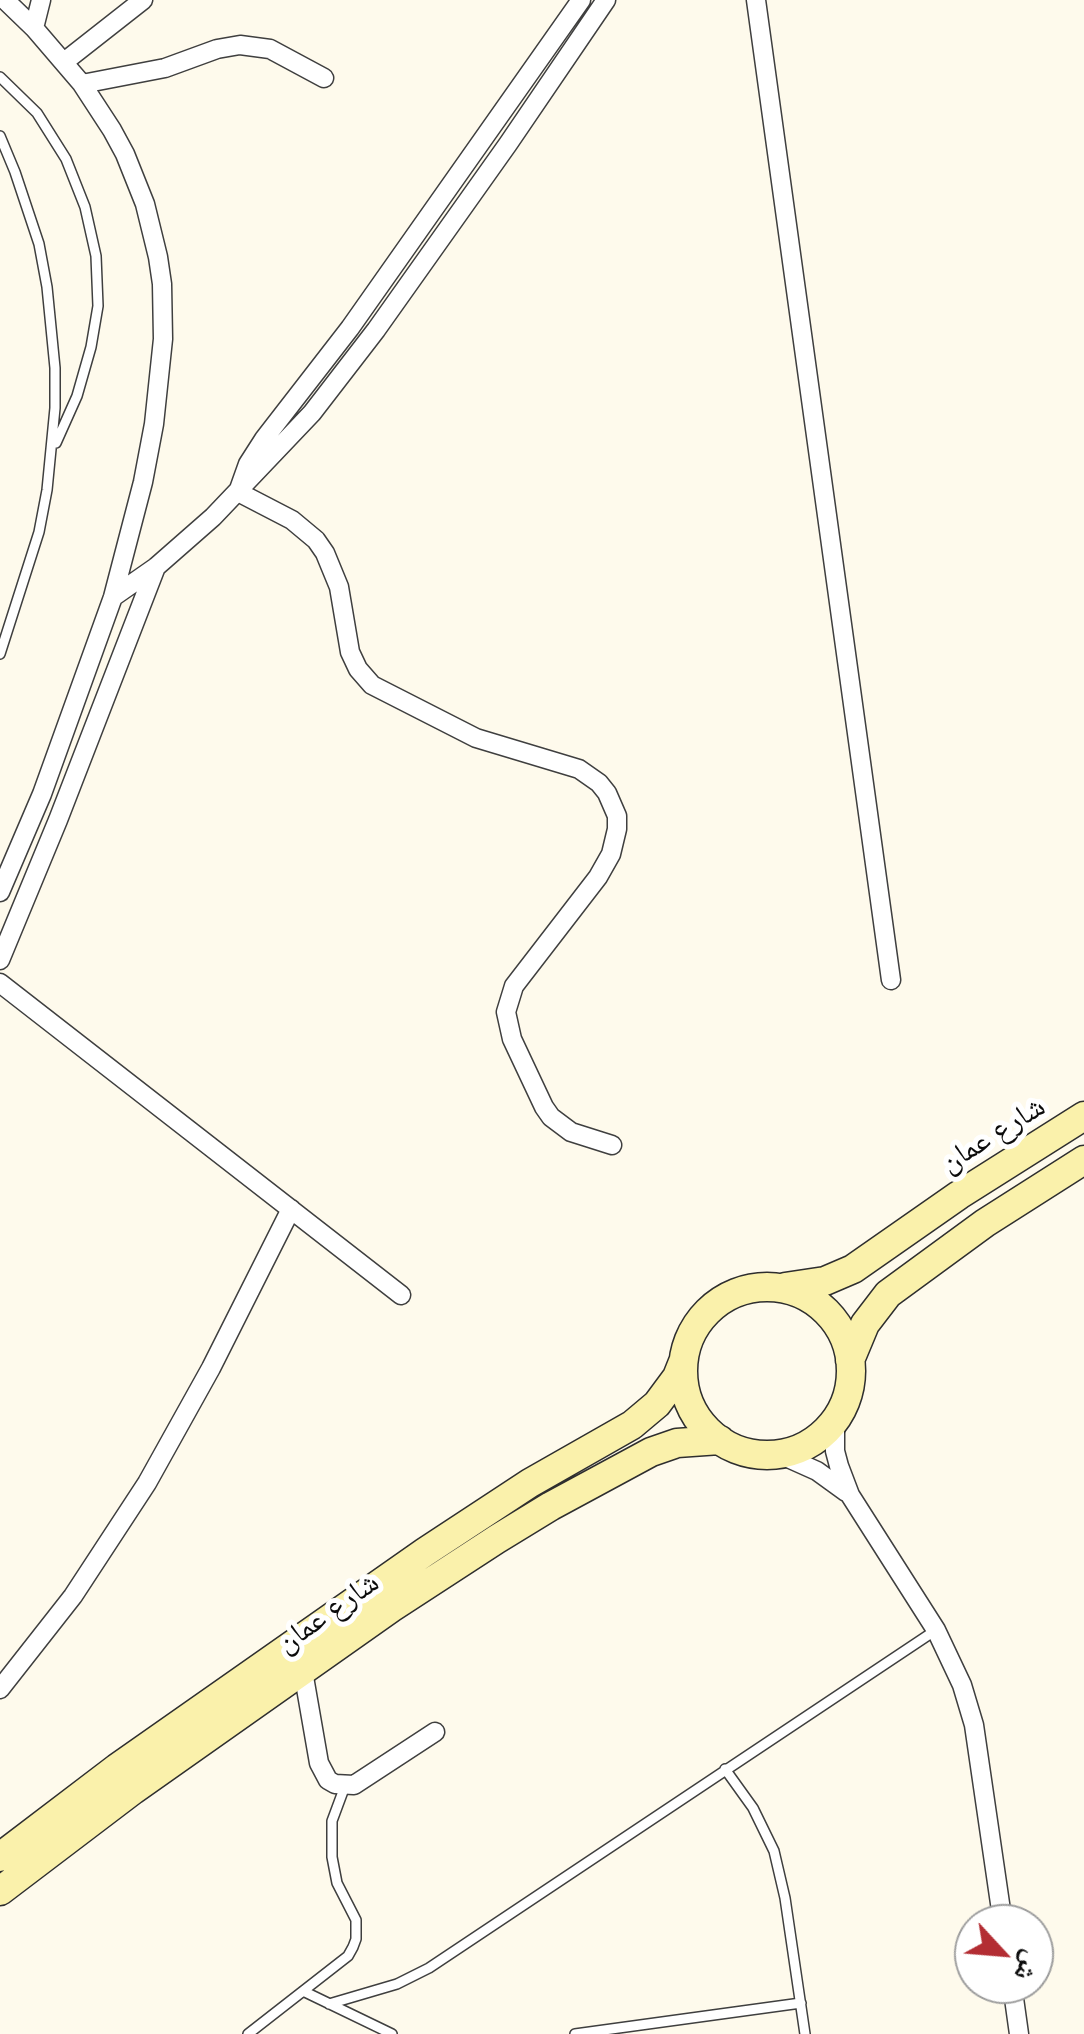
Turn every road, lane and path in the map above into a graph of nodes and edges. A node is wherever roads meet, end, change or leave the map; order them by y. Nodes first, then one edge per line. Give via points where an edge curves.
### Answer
1 (5, 0) edge
2 (41, 0) edge
3 (143, 0) edge
4 (581, 0) edge
5 (606, 0) edge
6 (756, 0) edge
7 (34, 28) junction
8 (64, 62) junction
9 (0, 77) edge
10 (324, 78) dead end
11 (82, 84) junction
12 (0, 136) edge
13 (52, 449) junction
14 (238, 492) junction
15 (156, 566) junction
16 (113, 596) junction
17 (0, 654) edge
18 (0, 892) edge
19 (0, 960) edge
20 (891, 980) dead end
21 (0, 983) edge
22 (1084, 1116) edge
23 (612, 1145) dead end
24 (1084, 1160) edge
25 (291, 1209) junction
26 (780, 1287) junction
27 (400, 1295) dead end
28 (850, 1360) junction
29 (684, 1362) junction
30 (835, 1420) junction
31 (720, 1440) junction
32 (779, 1454) junction
33 (850, 1496) junction
34 (936, 1630) junction
35 (304, 1670) junction
36 (0, 1689) edge
37 (435, 1732) dead end
38 (725, 1769) junction
39 (345, 1786) junction
40 (0, 1857) edge
41 (0, 1891) edge
42 (1000, 1904) edge
43 (303, 1991) junction
44 (800, 2003) junction
45 (329, 2004) junction
46 (1015, 2004) edge
47 (248, 2034) edge
48 (392, 2034) edge
49 (575, 2034) edge
50 (805, 2034) edge
51 (1019, 2034) edge

1 - 7 street
2 - 7 street
3 - 8 street
4 - 14 street via 264,440
5 - 14 street via 376,330 312,413
6 - 20 street
7 - 8 street
8 - 11 street
9 - 13 lane via 38,113 66,159 96,256 91,348
10 - 11 street via 270,49 240,46
11 - 16 street via 136,179 158,257 164,312 154,424
12 - 13 lane via 47,286 55,368
13 - 17 lane via 38,532
14 - 15 street
14 - 23 street via 292,520 325,553 339,587 350,652 372,685 476,738 579,768 607,793 617,829 611,854 514,986 506,1012 512,1039 551,1117 571,1132
15 - 16 street
15 - 19 street
16 - 18 street
21 - 25 street
22 - 26 main road, شارع عمان via 853,1268 825,1281
24 - 28 main road via 888,1294
25 - 27 street
25 - 36 street via 146,1483 73,1596
26 - 28 main road via 827,1311
26 - 29 main road via 741,1290 708,1311
28 - 30 main road via 848,1391
29 - 31 main road via 695,1414
29 - 40 main road, شارع عمان via 668,1391 632,1426 424,1552
30 - 32 main road via 810,1442
30 - 33 street via 836,1451
31 - 32 main road via 748,1452
31 - 35 main road, شارع عمان via 664,1446 551,1506
32 - 33 street
33 - 34 street
34 - 38 lane
34 - 42 street via 974,1725
35 - 39 street via 322,1772
35 - 41 main road, شارع عمان
37 - 39 street
38 - 44 lane via 774,1852
38 - 45 lane via 430,1968
39 - 43 lane via 332,1821 332,1857 356,1939 348,1956
43 - 45 lane
43 - 47 lane
44 - 49 lane
44 - 50 lane
45 - 48 lane
46 - 51 street

